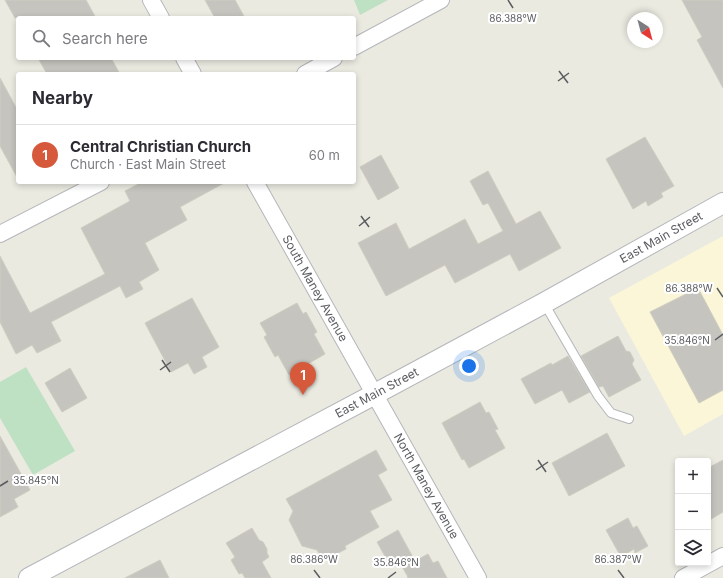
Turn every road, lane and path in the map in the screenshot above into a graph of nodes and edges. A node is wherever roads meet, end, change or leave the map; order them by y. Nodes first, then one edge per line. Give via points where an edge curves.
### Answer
1 (150, 0) edge
2 (441, 0) edge
3 (160, 16) edge
4 (356, 46) edge
5 (185, 60) edge
6 (330, 60) edge
7 (192, 72) edge
8 (309, 72) edge
9 (97, 184) edge
10 (256, 184) edge
11 (723, 203) edge
12 (0, 234) edge
13 (544, 303) junction
14 (375, 394) junction
15 (629, 419) dead end
16 (723, 556) edge
17 (29, 578) edge
18 (478, 578) edge
19 (683, 578) edge

1 - 3 street
2 - 4 street
5 - 7 street
6 - 8 street
9 - 12 street
10 - 14 street, South Maney Avenue
11 - 13 street, East Main Street
13 - 14 street, East Main Street
13 - 15 lane via 598,396 611,413
14 - 17 street, East Main Street
14 - 18 street, North Maney Avenue
16 - 19 street

